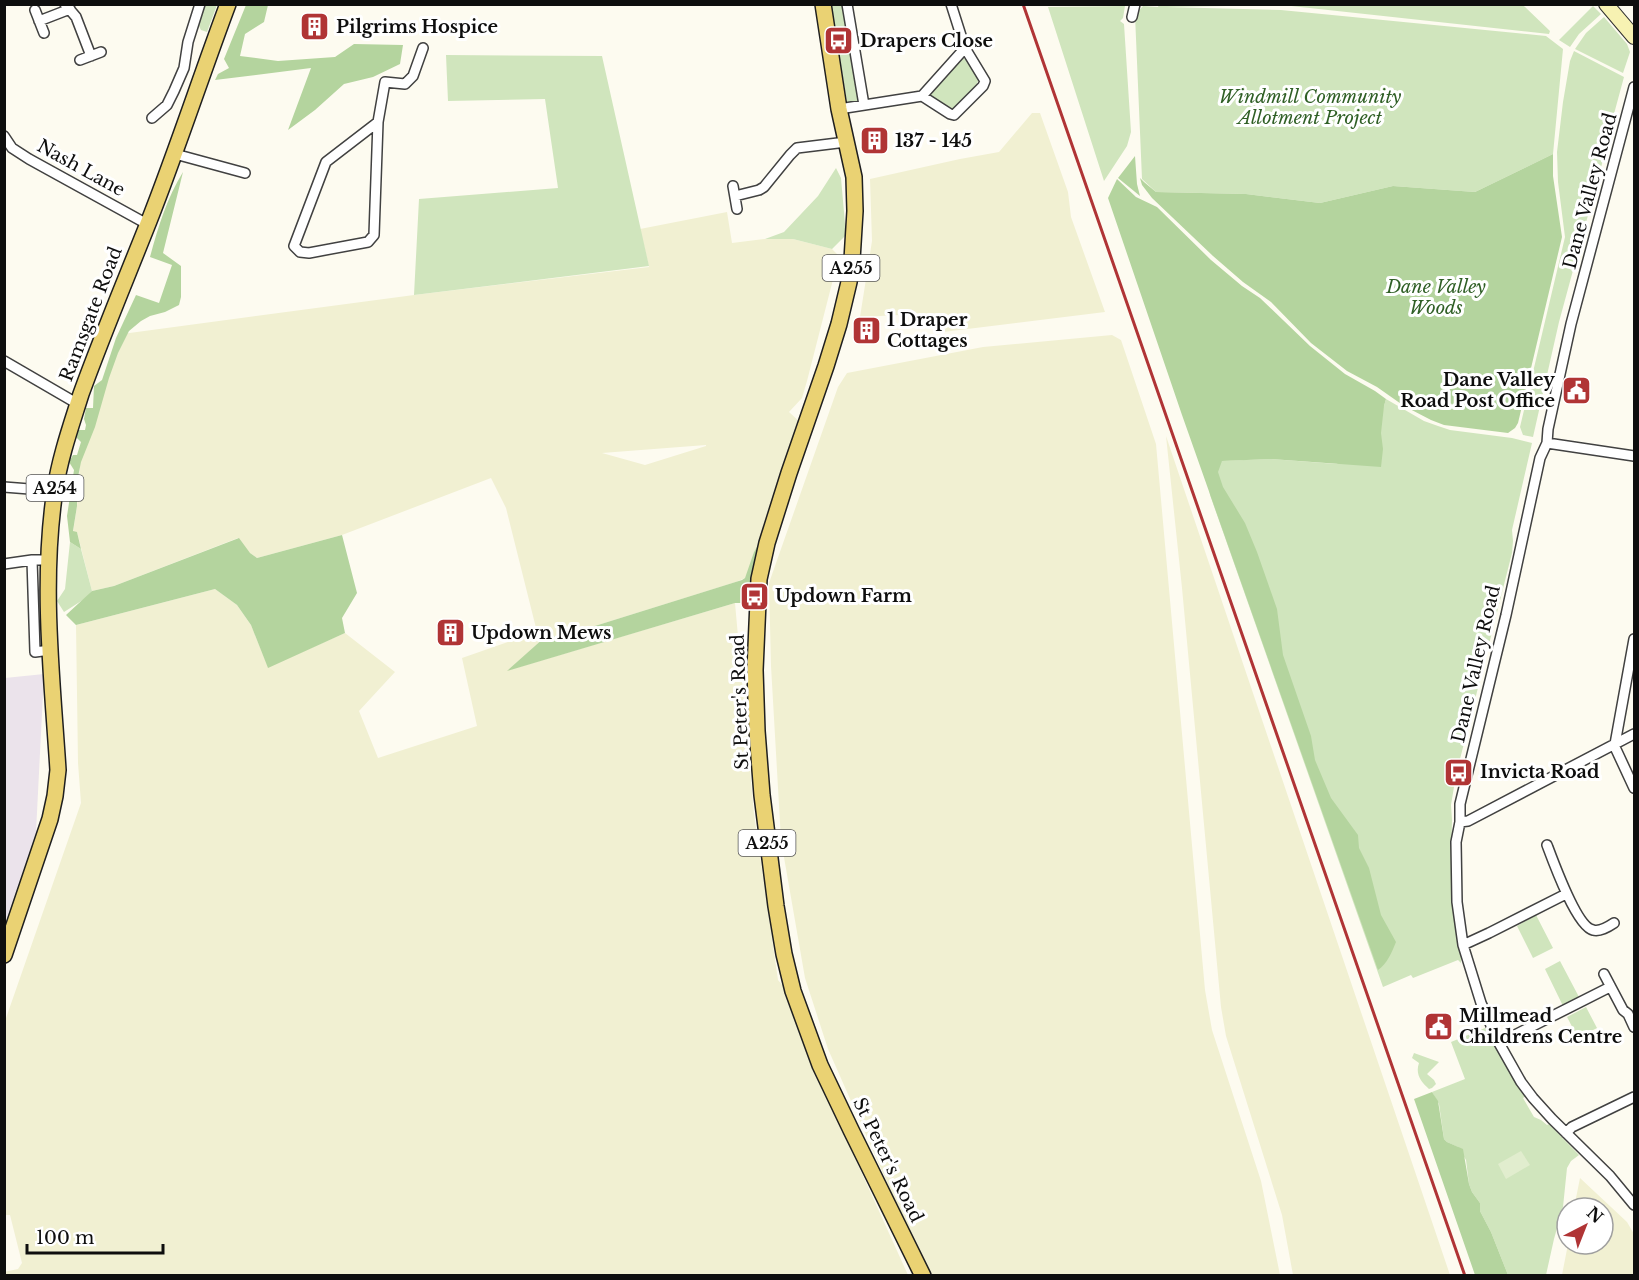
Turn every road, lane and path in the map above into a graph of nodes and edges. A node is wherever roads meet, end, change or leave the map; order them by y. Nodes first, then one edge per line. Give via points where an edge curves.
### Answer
1 (200, 4) edge
2 (228, 4) edge
3 (823, 4) edge
4 (846, 4) edge
5 (951, 4) edge
6 (1135, 4) edge
7 (1606, 4) edge
8 (68, 7) edge
9 (35, 10) dead end
10 (1132, 17) dead end
11 (39, 21) junction
12 (44, 33) dead end
13 (1634, 37) edge
14 (423, 48) dead end
15 (965, 48) junction
16 (101, 52) dead end
17 (91, 56) junction
18 (80, 60) dead end
19 (1635, 87) edge
20 (922, 96) junction
21 (864, 105) junction
22 (839, 109) junction
23 (152, 118) dead end
24 (378, 122) junction
25 (4, 136) edge
26 (846, 142) junction
27 (175, 154) junction
28 (245, 173) dead end
29 (737, 209) dead end
30 (147, 224) junction
31 (4, 361) edge
32 (78, 404) junction
33 (1546, 443) junction
34 (1635, 456) edge
35 (4, 487) edge
36 (55, 491) junction
37 (32, 560) junction
38 (49, 560) junction
39 (4, 564) edge
40 (1635, 639) edge
41 (50, 650) junction
42 (1635, 734) edge
43 (1614, 744) junction
44 (1635, 788) edge
45 (1460, 822) junction
46 (1546, 845) dead end
47 (1566, 894) junction
48 (1614, 923) dead end
49 (1463, 945) junction
50 (4, 955) edge
51 (1604, 974) dead end
52 (1610, 987) junction
53 (1635, 1027) edge
54 (1499, 1042) junction
55 (1635, 1097) edge
56 (1566, 1133) junction
57 (1635, 1205) edge
58 (923, 1275) edge

1 - 23 street via 184,68 163,113
2 - 27 main road, Ramsgate Road / A254
3 - 22 main road, St Peter's Road / A255
4 - 21 street
5 - 15 street
6 - 10 street
7 - 13 main road
8 - 11 street
8 - 17 street
9 - 11 street
11 - 12 street
14 - 24 street via 413,76 405,84 384,82
15 - 20 street
15 - 20 street via 983,75 983,86 954,115
16 - 17 street
17 - 18 street
19 - 33 street, Dane Valley Road via 1571,324
20 - 21 street
21 - 22 street
22 - 26 main road, St Peter's Road / A255
24 - 24 street via 326,162 294,246 300,252 368,243 374,235
25 - 30 street, Nash Lane via 12,148 29,159
26 - 29 street via 797,148 764,187 734,191
26 - 58 main road, St Peter's Road / A255 via 854,177 850,271 832,346 767,543 759,579 757,731 769,861 793,991 820,1065
27 - 28 street
27 - 30 main road, Ramsgate Road / A254
30 - 32 main road, Ramsgate Road / A254
31 - 32 street
32 - 36 main road, Ramsgate Road / A254 via 62,452
33 - 34 street
33 - 45 street, Dane Valley Road via 1460,804
35 - 36 street
36 - 38 main road, Ramsgate Road / A254
37 - 38 street
37 - 39 street
37 - 41 street via 35,652
38 - 41 main road, Ramsgate Road / A254
40 - 43 street
41 - 50 main road, Ramsgate Road / A254 via 58,770 55,796
42 - 43 street
43 - 44 street
43 - 45 street
45 - 49 street, Dane Valley Road via 1456,842 1457,902
46 - 47 street
47 - 48 street via 1586,927 1601,930
47 - 49 street
49 - 54 street, Dane Valley Road via 1481,1003
51 - 52 street
52 - 53 street
52 - 54 street
54 - 56 street, Dane Valley Road via 1521,1082
55 - 56 street
56 - 57 street, Dane Valley Road

